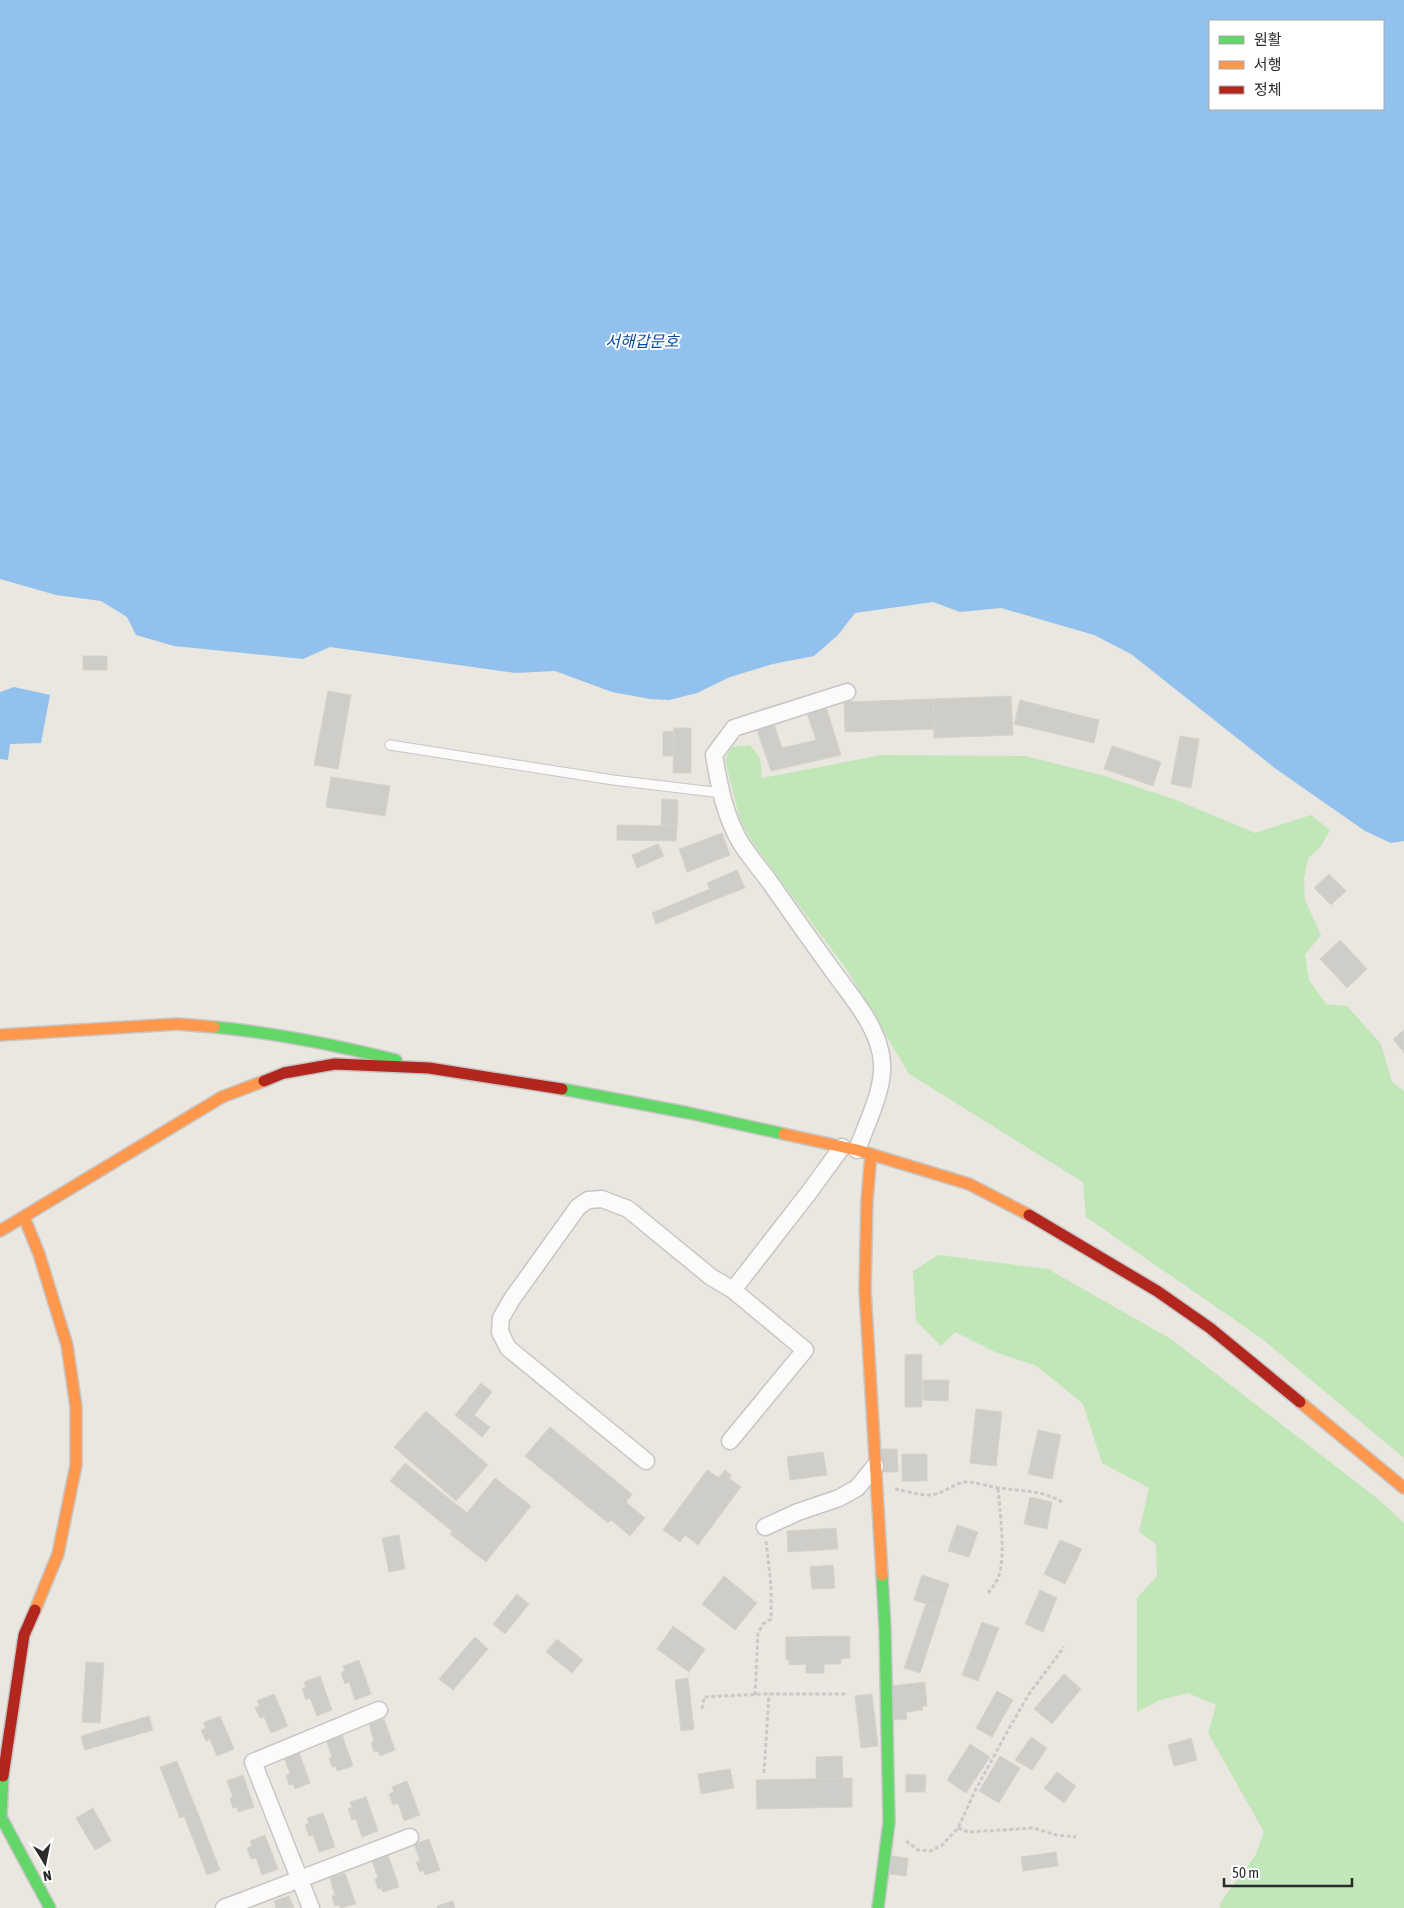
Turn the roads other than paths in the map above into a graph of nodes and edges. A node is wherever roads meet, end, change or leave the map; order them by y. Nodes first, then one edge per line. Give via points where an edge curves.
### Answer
1 (847, 692) dead end
2 (390, 745) dead end
3 (722, 794) junction
4 (0, 1035) edge
5 (429, 1068) junction
6 (856, 1150) junction
7 (24, 1216) junction
8 (0, 1231) edge
9 (733, 1290) junction
10 (730, 1441) dead end
11 (646, 1461) dead end
12 (876, 1466) junction
13 (1404, 1488) edge
14 (765, 1527) road end
15 (379, 1710) dead end
16 (410, 1837) dead end
17 (300, 1879) junction
18 (50, 1908) edge
19 (224, 1908) edge
20 (311, 1908) edge
21 (878, 1908) edge

1 - 3 street via 734,728 714,755
2 - 3 lane
3 - 6 street via 741,844 851,997 869,1024 880,1051 879,1084 872,1112
4 - 5 main road via 177,1024 251,1031 330,1044
5 - 6 main road via 688,1112
5 - 7 main road via 335,1064 284,1073 222,1097
6 - 9 street via 810,1191
6 - 12 main road via 867,1200 865,1290
6 - 13 main road via 969,1184 1035,1218 1157,1291 1210,1328
7 - 8 main road
7 - 18 main road via 67,1345 76,1407 76,1465 58,1554 24,1634 2,1781 1,1817
9 - 10 street via 805,1350
9 - 11 street via 711,1277 628,1209 602,1199 588,1200 578,1207 501,1318 500,1332 508,1348
12 - 14 street via 857,1488 839,1498
12 - 21 main road via 889,1769 887,1834
15 - 17 street via 253,1762
16 - 17 street
17 - 19 street
17 - 20 street

